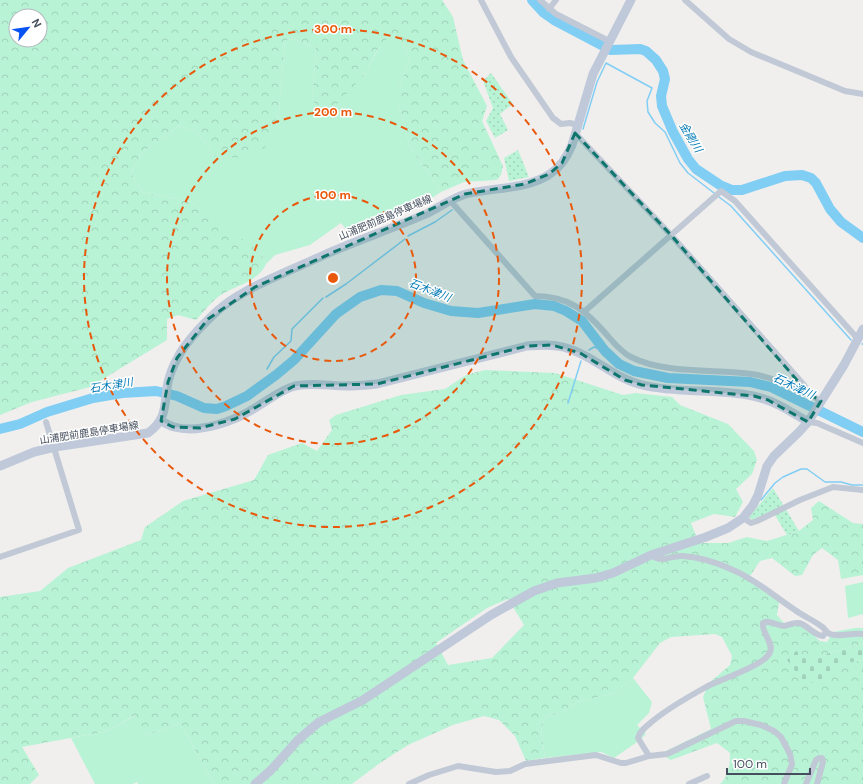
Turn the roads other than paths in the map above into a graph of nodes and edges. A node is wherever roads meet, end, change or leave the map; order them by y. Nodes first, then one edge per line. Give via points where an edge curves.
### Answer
1 (482, 0) edge
2 (540, 0) edge
3 (556, 0) edge
4 (631, 0) edge
5 (685, 0) edge
6 (548, 9) junction
7 (609, 41) junction
8 (863, 94) edge
9 (576, 129) junction
10 (451, 200) junction
11 (670, 235) junction
12 (584, 311) junction
13 (863, 329) edge
14 (858, 339) junction
15 (809, 394) junction
16 (820, 401) junction
17 (160, 421) junction
18 (46, 422) dead end
19 (808, 422) junction
20 (863, 442) edge
21 (55, 447) junction
22 (0, 466) edge
23 (863, 490) edge
24 (743, 518) junction
25 (651, 555) junction
26 (0, 557) edge
27 (826, 632) junction
28 (863, 634) edge
29 (649, 756) junction
30 (707, 776) dead end
31 (255, 784) edge
32 (409, 784) edge
33 (689, 784) edge
34 (784, 784) edge
35 (806, 784) edge
36 (817, 784) edge

1 - 9 street via 511,57 554,118 561,124 570,123
2 - 6 street
3 - 6 street
4 - 7 street
5 - 8 street via 729,39 750,52 845,91
6 - 7 street
7 - 9 street, 山浦肥前鹿島停車場線 via 589,85
9 - 10 street, 山浦肥前鹿島停車場線 via 570,150 562,163 549,174 525,184 465,194
9 - 11 street
10 - 12 street via 535,296 561,299
10 - 17 street, 山浦肥前鹿島停車場線 via 255,287 222,307 208,319 177,358 168,382 166,403
11 - 12 street
11 - 14 street via 721,191 735,201
11 - 15 street via 804,385
12 - 15 street via 618,348 631,357 653,365 681,369 752,374 773,379
13 - 14 street
14 - 16 street
15 - 16 street
16 - 19 street
17 - 19 street via 184,429 200,428 236,419 277,393 294,386 377,384 527,346 552,345 580,353 625,380 665,389 754,396 768,400
17 - 21 street, 山浦肥前鹿島停車場線 via 157,427 148,433
18 - 21 street
19 - 20 street via 817,423
19 - 24 street via 771,461 758,495
21 - 22 street, 山浦肥前鹿島停車場線 via 34,452
21 - 26 street via 79,530
23 - 24 street via 833,487 756,522 751,523
24 - 25 street via 728,528 706,537
25 - 27 street via 664,560 684,556 734,570 760,585 796,612 822,626
25 - 31 street via 613,573 557,583 534,591 491,614 370,696 319,722
27 - 28 street via 835,635
27 - 29 street via 823,636 817,636 798,622 785,626 769,621 763,623 762,628 771,649 767,657 669,708 646,726 638,738
29 - 32 street via 621,763 596,755 525,764 510,771 496,772 458,766
29 - 34 street via 667,754 736,721 744,721 774,731 781,737 792,764
30 - 33 street
35 - 36 street via 816,760 822,758

